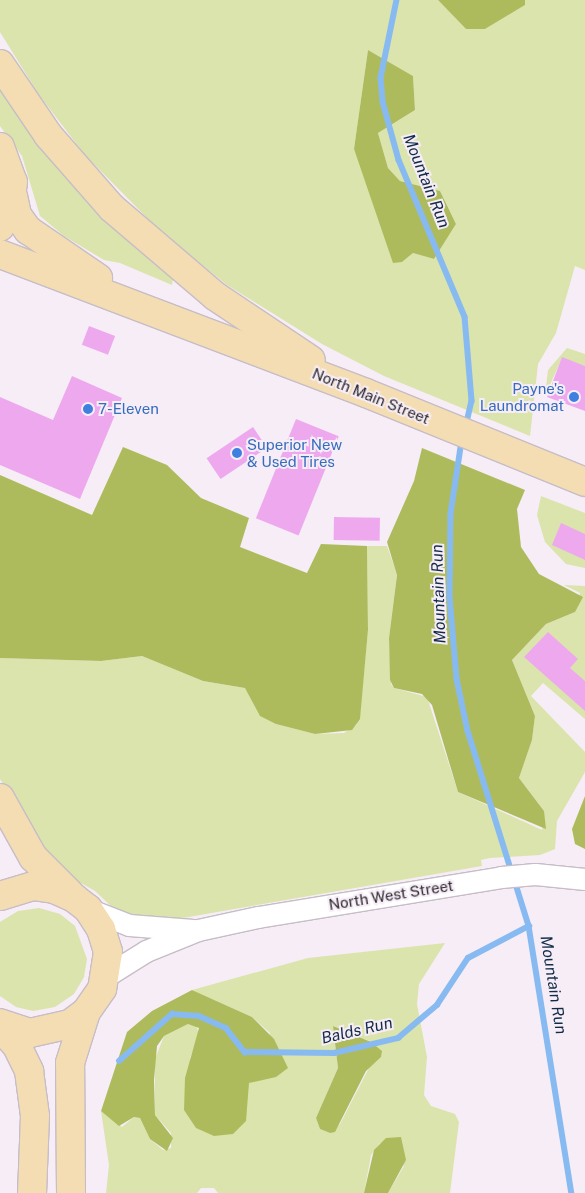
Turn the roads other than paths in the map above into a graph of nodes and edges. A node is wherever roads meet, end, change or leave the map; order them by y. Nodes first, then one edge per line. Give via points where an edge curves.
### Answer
1 (0, 64) edge
2 (0, 147) edge
3 (12, 196) junction
4 (0, 227) edge
5 (0, 254) edge
6 (155, 313) junction
7 (366, 393) junction
8 (585, 482) edge
9 (0, 798) edge
10 (585, 879) edge
11 (0, 896) edge
12 (81, 904) junction
13 (198, 930) junction
14 (106, 976) junction
15 (86, 1012) junction
16 (0, 1023) edge
17 (0, 1027) edge
18 (32, 1193) edge
19 (71, 1193) edge

1 - 7 main road via 71,163 156,249 215,296
2 - 3 main road, North Main Street via 10,168
3 - 4 main road, North Main Street
3 - 6 main road, North Main Street via 17,215 45,245
5 - 6 main road, North Main Street
6 - 7 main road, North Main Street
7 - 8 main road, North Main Street
9 - 12 main road via 33,857
10 - 13 street, North West Street via 535,874 484,880
11 - 12 main road via 33,886 54,889
12 - 13 street, North West Street via 129,925
12 - 14 main road via 104,937
13 - 14 street, North West Street via 146,951
14 - 15 main road
15 - 16 main road via 50,1031 30,1033
15 - 19 main road via 70,1063
17 - 18 main road via 17,1046 28,1071 35,1116

